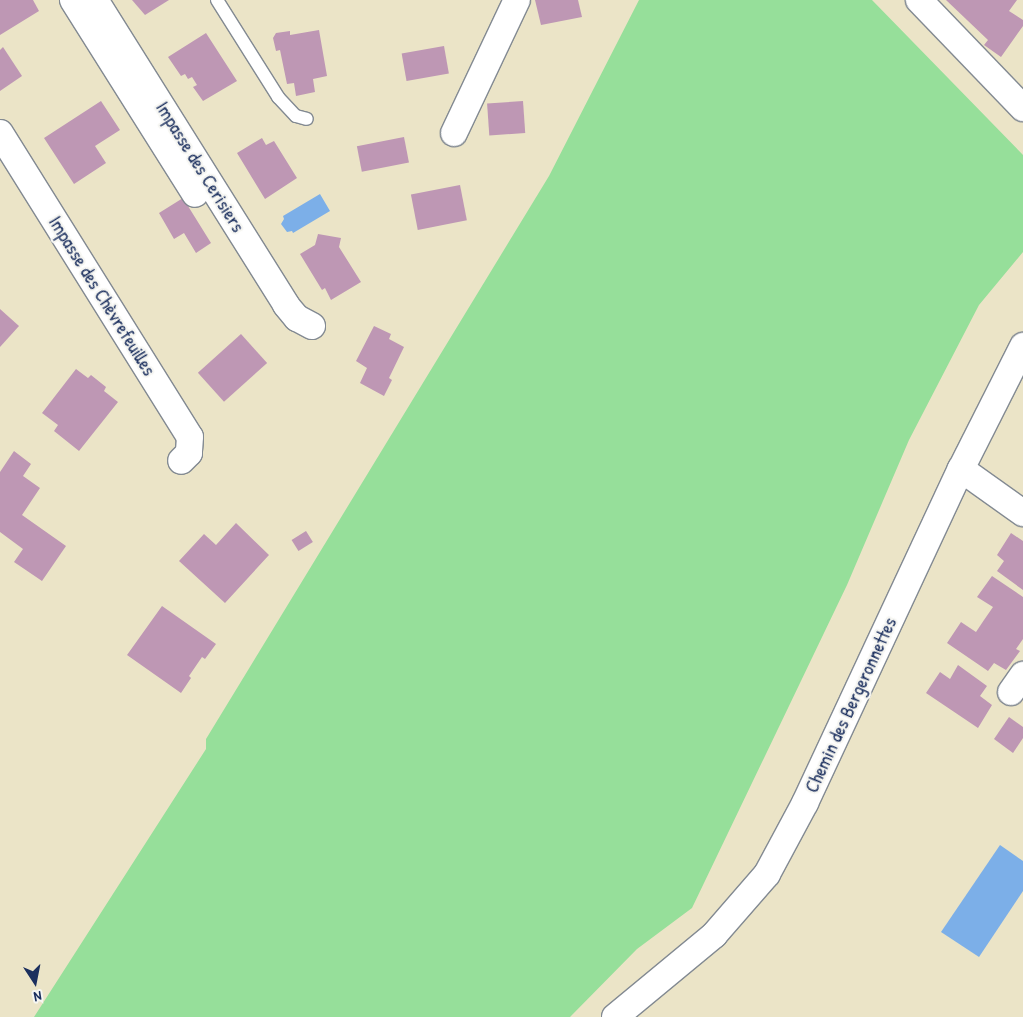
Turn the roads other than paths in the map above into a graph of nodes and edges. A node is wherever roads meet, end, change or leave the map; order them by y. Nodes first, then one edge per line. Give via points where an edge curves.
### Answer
1 (73, 0) edge
2 (95, 0) edge
3 (217, 0) edge
4 (517, 0) edge
5 (919, 0) edge
6 (1023, 108) edge
7 (307, 119) dead end
8 (0, 133) edge
9 (454, 134) dead end
10 (237, 260) dead end
11 (312, 326) dead end
12 (1023, 346) edge
13 (181, 462) dead end
14 (961, 469) junction
15 (1023, 513) edge
16 (615, 1017) edge

1 - 10 street
2 - 11 street, Impasse des Cerisiers via 286,305 297,318
3 - 7 lane via 278,97 296,116
4 - 9 street
5 - 6 street
8 - 13 street, Impasse des Chèvrefeuilles via 190,438 188,453
12 - 14 street, Chemin des Bergeronnettes
14 - 15 street
14 - 16 street, Chemin des Bergeronnettes via 805,803 767,874 714,935

